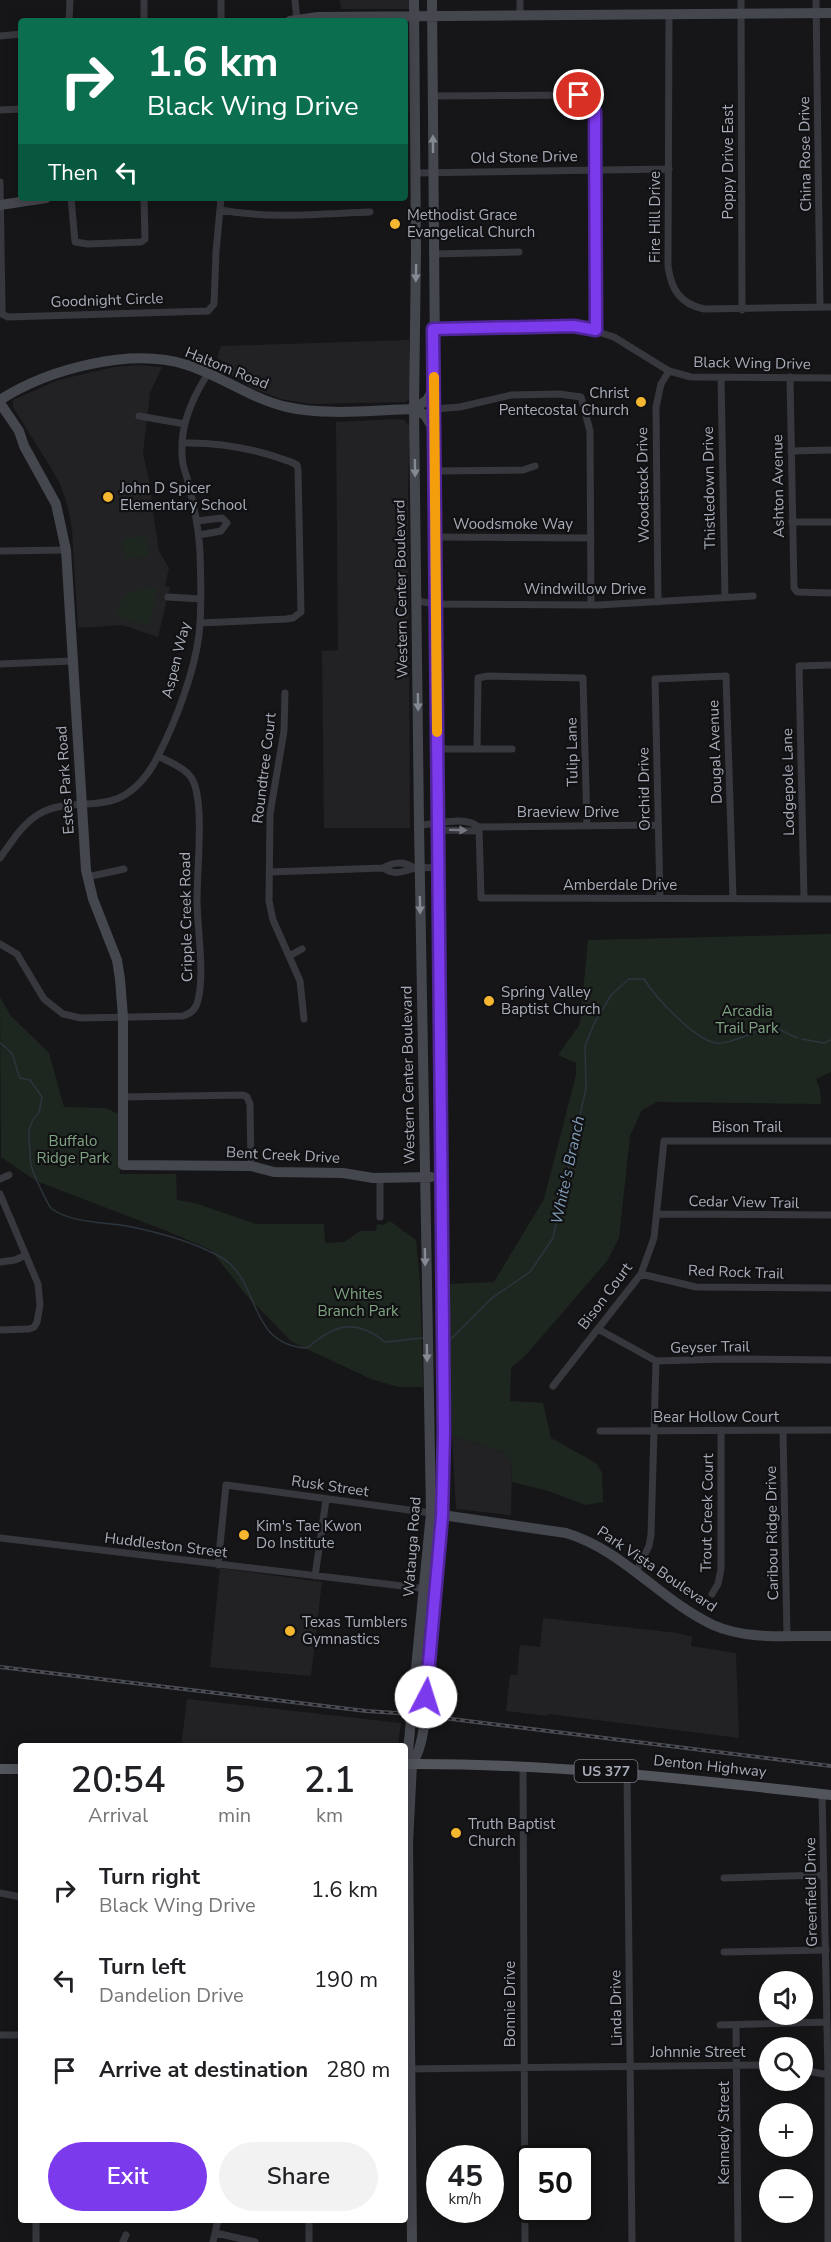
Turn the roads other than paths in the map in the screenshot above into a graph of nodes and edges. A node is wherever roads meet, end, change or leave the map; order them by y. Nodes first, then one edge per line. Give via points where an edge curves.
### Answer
1 (70, 0) edge
2 (144, 0) edge
3 (221, 0) edge
4 (295, 0) edge
5 (414, 0) edge
6 (432, 0) edge
7 (520, 0) edge
8 (741, 0) edge
9 (816, 0) edge
10 (817, 13) junction
11 (831, 13) edge
12 (741, 14) junction
13 (669, 15) junction
14 (520, 16) junction
15 (414, 17) junction
16 (432, 17) junction
17 (69, 18) edge
18 (144, 18) edge
19 (221, 18) edge
20 (295, 18) edge
21 (310, 18) edge
22 (344, 18) edge
23 (392, 18) edge
24 (18, 34) edge
25 (0, 36) edge
26 (433, 96) junction
27 (18, 109) edge
28 (0, 110) edge
29 (669, 169) junction
30 (595, 170) junction
31 (432, 172) junction
32 (416, 173) junction
33 (0, 182) edge
34 (27, 201) edge
35 (71, 201) edge
36 (144, 201) edge
37 (221, 201) edge
38 (1, 205) edge
39 (220, 210) junction
40 (370, 212) dead end
41 (519, 252) dead end
42 (433, 254) junction
43 (416, 303) junction
44 (820, 307) junction
45 (831, 307) edge
46 (742, 310) junction
47 (433, 329) junction
48 (596, 330) junction
49 (415, 347) junction
50 (669, 371) junction
51 (207, 375) junction
52 (721, 377) junction
53 (790, 377) junction
54 (831, 378) edge
55 (434, 388) junction
56 (0, 402) edge
57 (414, 409) junction
58 (434, 409) junction
59 (139, 416) dead end
60 (185, 424) junction
61 (434, 430) junction
62 (182, 443) junction
63 (831, 450) edge
64 (791, 451) junction
65 (535, 465) dead end
66 (435, 471) junction
67 (197, 521) junction
68 (792, 522) junction
69 (831, 522) edge
70 (199, 535) junction
71 (435, 537) junction
72 (591, 538) junction
73 (66, 550) junction
74 (0, 551) edge
75 (831, 593) edge
76 (753, 596) dead end
77 (168, 597) dead end
78 (725, 597) junction
79 (201, 599) junction
80 (417, 601) junction
81 (658, 602) junction
82 (436, 604) junction
83 (591, 605) junction
84 (200, 623) junction
85 (72, 661) junction
86 (0, 664) edge
87 (831, 665) edge
88 (655, 679) joint
89 (285, 693) dead end
90 (437, 749) junction
91 (477, 749) junction
92 (512, 749) dead end
93 (158, 756) junction
94 (81, 804) junction
95 (419, 825) junction
96 (437, 825) junction
97 (658, 825) junction
98 (478, 826) junction
99 (586, 826) junction
100 (0, 858) edge
101 (417, 868) junction
102 (438, 868) junction
103 (124, 869) dead end
104 (270, 872) junction
105 (87, 877) junction
106 (660, 898) junction
107 (733, 898) junction
108 (804, 899) junction
109 (831, 899) edge
110 (0, 944) edge
111 (302, 949) dead end
112 (289, 956) junction
113 (123, 1017) junction
114 (304, 1019) dead end
115 (123, 1097) junction
116 (664, 1141) joint
117 (831, 1141) edge
118 (123, 1165) joint
119 (251, 1167) junction
120 (9, 1175) dead end
121 (440, 1177) junction
122 (380, 1178) junction
123 (424, 1178) junction
124 (0, 1179) edge
125 (0, 1194) edge
126 (657, 1214) junction
127 (831, 1215) edge
128 (380, 1217) dead end
129 (424, 1226) junction
130 (441, 1226) junction
131 (26, 1255) junction
132 (0, 1262) edge
133 (641, 1274) junction
134 (831, 1288) edge
135 (598, 1329) junction
136 (0, 1330) edge
137 (831, 1360) edge
138 (656, 1361) junction
139 (553, 1386) dead end
140 (721, 1430) junction
141 (783, 1430) junction
142 (831, 1430) edge
143 (600, 1431) dead end
144 (654, 1431) junction
145 (326, 1500) junction
146 (437, 1515) junction
147 (0, 1538) edge
148 (218, 1564) junction
149 (636, 1572) junction
150 (315, 1576) junction
151 (424, 1589) junction
152 (436, 1590) junction
153 (712, 1594) dead end
154 (787, 1636) junction
155 (831, 1636) edge
156 (408, 1764) edge
157 (523, 1766) junction
158 (18, 1768) edge
159 (0, 1769) edge
160 (627, 1773) junction
161 (827, 1794) edge
162 (824, 1875) junction
163 (724, 1878) dead end
164 (0, 1893) edge
165 (18, 1896) edge
166 (828, 1927) edge
167 (826, 1950) junction
168 (724, 1952) dead end
169 (829, 2001) edge
170 (827, 2022) junction
171 (720, 2025) dead end
172 (736, 2025) junction
173 (18, 2034) edge
174 (0, 2035) edge
175 (759, 2065) edge
176 (631, 2066) junction
177 (737, 2066) junction
178 (524, 2067) junction
179 (408, 2069) edge
180 (813, 2072) edge
181 (829, 2075) edge
182 (829, 2149) edge
183 (829, 2222) edge
184 (36, 2223) edge
185 (218, 2223) edge
186 (309, 2223) edge
187 (216, 2233) junction
188 (36, 2242) edge
189 (213, 2242) edge
190 (255, 2242) edge
191 (309, 2242) edge
192 (412, 2242) edge
193 (525, 2242) edge
194 (632, 2242) edge
195 (738, 2242) edge
196 (828, 2242) edge

1 - 17 street
2 - 18 street
3 - 19 street
4 - 20 street
5 - 15 main road, Western Center Boulevard
6 - 16 main road, Western Center Boulevard
7 - 14 street
8 - 12 street, Poppy Drive East
9 - 10 street, China Rose Drive
10 - 11 main road
10 - 12 main road
10 - 44 street, China Rose Drive
12 - 13 main road
12 - 46 street, Poppy Drive East
13 - 14 main road
13 - 29 street, Fire Hill Drive
14 - 16 main road
15 - 16 main road
15 - 23 main road
15 - 32 main road, Western Center Boulevard
16 - 26 main road, Western Center Boulevard
21 - 22 main road
24 - 25 street
26 - 30 street via 586,97 595,112
31 -> 26 main road, Western Center Boulevard
27 - 28 street
29 - 30 street, Old Stone Drive
29 - 46 street, Fire Hill Drive via 671,285 694,307
30 - 31 street, Old Stone Drive
30 - 48 street
31 - 32 street, Old Stone Drive
31 - 42 main road, Western Center Boulevard
32 -> 43 main road, Western Center Boulevard
33 - 38 street
34 - 38 main road
35 - 36 street via 75,242 88,244 145,239
37 - 39 street, Goodnight Circle
38 - 39 street, Goodnight Circle via 2,306 8,317 208,311 214,304
39 - 40 street via 276,216
41 - 42 street
42 - 47 main road, Western Center Boulevard
43 - 47 main road
43 - 49 main road, Western Center Boulevard
44 - 45 street, Fire Hill Drive
44 - 46 street, Fire Hill Drive
47 - 48 street, Black Wing Drive via 574,326
47 - 49 main road
47 - 55 main road, Western Center Boulevard
48 - 50 street, Black Wing Drive
49 - 57 main road, Western Center Boulevard
50 - 52 street, Black Wing Drive via 691,377
50 - 81 street, Woodstock Drive via 656,407
51 - 56 main road, Haltom Road via 172,361 103,362 62,371 20,388
51 - 57 main road, Haltom Road via 247,394 295,409
51 - 60 street, Aspen Way via 193,397
52 - 53 street, Black Wing Drive
52 - 78 street, Thistledown Drive
53 - 54 street, Black Wing Drive
53 - 64 street, Ashton Avenue
55 - 57 main road via 427,400
55 - 58 main road, Western Center Boulevard
56 - 73 main road, Estes Park Road via 56,504
57 - 61 main road via 425,415
57 -> 80 main road, Western Center Boulevard
58 - 61 main road, Western Center Boulevard
58 - 72 street via 511,395 581,397 590,431
59 - 60 street
60 - 62 street, Aspen Way
61 - 66 main road, Western Center Boulevard
62 - 67 street, Aspen Way via 183,465
62 - 84 street via 232,445 291,462 298,470 301,612 286,619
63 - 64 street
64 - 68 street, Ashton Avenue
65 - 66 street via 524,470
66 - 71 main road, Western Center Boulevard
67 - 70 street, Aspen Way
67 - 70 street via 222,518 227,523 221,531
68 - 69 street
68 - 75 street, Ashton Avenue via 794,588 797,592
70 - 79 street, Aspen Way
71 - 72 street, Woodsmoke Way
71 - 82 main road, Western Center Boulevard
72 - 83 street
73 - 74 street
73 - 85 main road, Estes Park Road
76 - 78 street, Windwillow Drive
77 - 79 street
78 - 81 street, Windwillow Drive
79 - 84 street, Aspen Way
80 - 82 street, Windwillow Drive
80 -> 95 main road, Western Center Boulevard
81 - 83 street, Windwillow Drive
82 - 83 street, Windwillow Drive
82 - 90 main road, Western Center Boulevard
84 - 93 street, Aspen Way via 189,676
85 - 86 street
85 - 94 main road, Estes Park Road
87 - 108 street, Lodgepole Lane via 799,666
88 - 97 street, Orchid Drive
88 - 107 street, Dougal Avenue via 726,676
89 - 104 street, Roundtree Court via 285,731 270,814
90 - 91 street
90 - 96 main road, Western Center Boulevard
91 - 92 street
91 - 99 street, Tulip Lane via 478,678 583,678
93 - 94 street, Aspen Way via 131,790 111,801
93 - 113 street, Cripple Creek Road via 190,775 195,784 199,997 192,1012 183,1016
94 - 100 street, Aspen Way via 39,814
94 - 105 main road, Estes Park Road
95 - 96 street, Braeview Drive
95 - 101 main road, Western Center Boulevard
96 - 98 street, Braeview Drive via 443,830 473,831
96 - 102 main road, Western Center Boulevard
97 - 99 street, Braeview Drive
97 - 106 street, Orchid Drive
98 - 99 street, Braeview Drive
98 - 106 street, Amberdale Drive via 481,898
101 - 102 street
101 - 104 street via 408,872 383,868
101 -> 123 main road, Western Center Boulevard
102 - 121 main road, Western Center Boulevard
103 - 105 street
104 - 112 street, Roundtree Court via 273,920
105 - 113 main road, Estes Park Road via 117,960
106 - 107 street, Amberdale Drive
107 - 108 street, Amberdale Drive
108 - 109 street, Amberdale Drive
110 - 113 street, Cripple Creek Road via 17,954 55,1009 71,1017
111 - 112 street
112 - 114 street, Roundtree Court via 300,981
113 - 115 main road, Estes Park Road
115 - 118 main road, Estes Park Road
115 - 119 street via 247,1097
116 - 117 street, Bison Trail
116 - 126 street, Bison Court
118 - 119 main road, Bent Creek Drive
119 - 122 main road, Bent Creek Drive via 274,1172
120 - 124 street
121 - 123 main road, Bent Creek Drive
121 - 130 main road, Western Center Boulevard
122 - 123 main road, Bent Creek Drive
122 - 128 street
123 - 129 main road, Watauga Road
125 - 131 street
126 - 127 street, Cedar View Trail
126 - 133 street, Bison Court via 654,1238
129 - 130 main road
129 -> 146 main road, Watauga Road via 428,1389
130 - 146 main road, Western Center Boulevard via 443,1388
131 - 132 street
131 - 136 street via 38,1284 37,1322 28,1329
133 - 134 street, Red Rock Trail via 696,1287
133 - 135 street, Bison Court
135 - 138 street, Geyser Trail
135 - 139 street, Bison Court
137 - 138 street, Geyser Trail
138 - 144 street
140 - 141 street, Bear Hollow Court
140 - 144 street, Bear Hollow Court
140 - 153 street, Trout Creek Court via 721,1569
141 - 142 street, Bear Hollow Court
141 - 154 street, Caribou Ridge Drive
143 - 144 street, Bear Hollow Court
144 - 149 street via 651,1535
145 - 146 street, Rusk Street
145 - 148 street, Rusk Street via 226,1485
145 - 150 street
146 - 149 main road, Park Vista Boulevard via 566,1533 597,1545
146 - 151 main road, Watauga Road
146 - 152 main road, Western Center Boulevard
147 - 148 street, Huddleston Street
148 - 150 street, Huddleston Street
149 - 154 main road, Park Vista Boulevard via 713,1624 754,1635
150 - 151 street, Huddleston Street
151 - 152 street, Huddleston Street
151 - 156 main road, Watauga Road
152 - 156 main road, Western Center Boulevard via 419,1753
154 - 155 main road, Park Vista Boulevard
156 - 157 main road, Denton Highway / US 377
157 - 160 main road, Denton Highway / US 377
157 - 178 street, Bonnie Drive
158 - 159 main road
160 - 161 main road, Denton Highway / US 377
160 - 176 street, Linda Drive
161 - 162 street, Greenfield Drive
162 - 163 street
162 - 166 street, Greenfield Drive
164 - 165 street
166 - 167 street, Greenfield Drive
167 - 168 street
167 - 169 street, Greenfield Drive
169 - 170 street, Greenfield Drive
170 - 172 street
170 - 181 street, Greenfield Drive
171 - 172 street
172 - 177 street, Kennedy Street
173 - 174 street
175 - 177 street, Johnnie Street
176 - 177 street, Johnnie Street
176 - 178 street, Johnnie Street
176 - 194 street, Linda Drive
177 - 195 street, Kennedy Street
178 - 179 street, Johnnie Street
178 - 193 street, Bonnie Drive
179 - 192 main road, Watauga Road
180 - 181 street
181 - 182 street, Greenfield Drive
182 - 183 street, Greenfield Drive
183 - 196 street, Greenfield Drive
184 - 188 street
185 - 187 street
186 - 191 street
187 - 189 street
187 - 190 street

